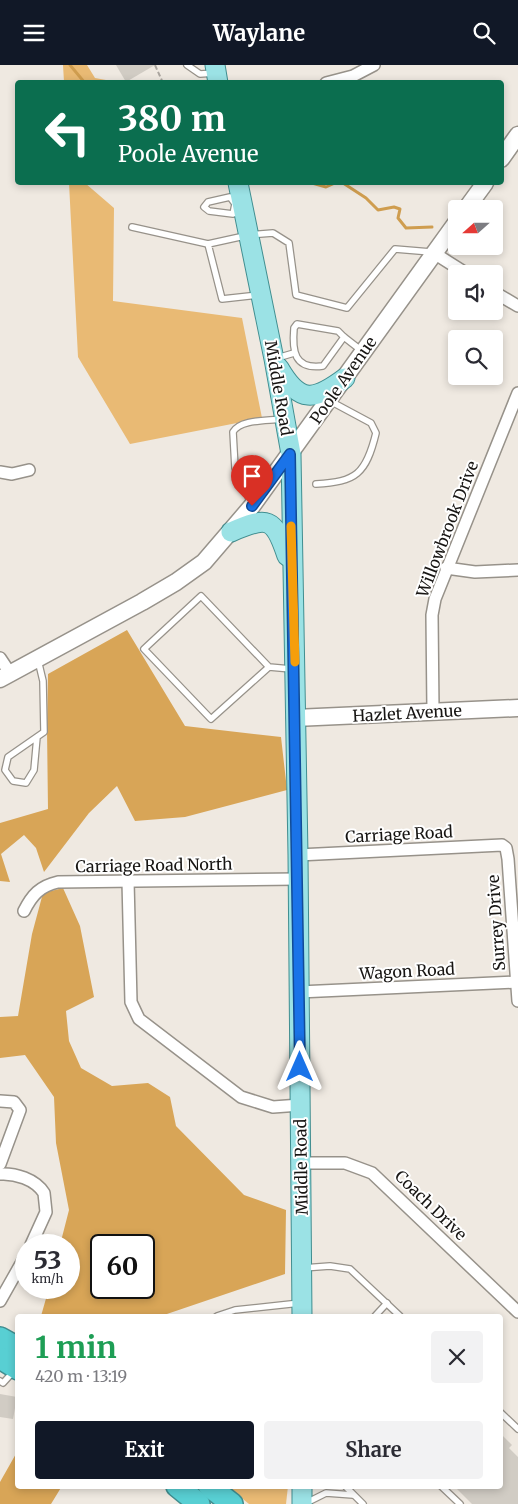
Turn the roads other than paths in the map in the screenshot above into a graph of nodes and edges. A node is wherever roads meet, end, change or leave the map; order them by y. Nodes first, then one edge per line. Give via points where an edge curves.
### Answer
1 (187, 65) edge
2 (374, 65) edge
3 (216, 74) edge
4 (338, 80) edge
5 (518, 135) edge
6 (504, 155) edge
7 (484, 185) edge
8 (236, 200) edge
9 (473, 200) edge
10 (132, 227) dead end
11 (448, 234) edge
12 (249, 235) junction
13 (208, 244) junction
14 (434, 253) junction
15 (453, 265) edge
16 (261, 294) junction
17 (503, 297) edge
18 (518, 306) edge
19 (344, 337) junction
20 (362, 351) junction
21 (294, 353) junction
22 (274, 359) junction
23 (345, 378) junction
24 (518, 393) edge
25 (329, 401) junction
26 (286, 419) junction
27 (290, 454) junction
28 (29, 470) dead end
29 (0, 472) edge
30 (316, 485) dead end
31 (252, 506) junction
32 (231, 532) junction
33 (446, 567) junction
34 (518, 570) edge
35 (292, 573) junction
36 (0, 658) edge
37 (37, 658) junction
38 (269, 667) junction
39 (296, 670) junction
40 (5, 676) edge
41 (518, 707) edge
42 (433, 711) junction
43 (295, 718) junction
44 (37, 737) junction
45 (502, 845) joint
46 (298, 855) junction
47 (298, 879) junction
48 (128, 881) junction
49 (24, 911) dead end
50 (517, 982) junction
51 (300, 992) junction
52 (518, 1001) edge
53 (0, 1101) edge
54 (300, 1105) junction
55 (302, 1163) junction
56 (0, 1164) edge
57 (0, 1174) edge
58 (36, 1234) edge
59 (301, 1268) junction
60 (15, 1274) edge
61 (0, 1301) edge
62 (387, 1303) junction
63 (302, 1309) edge
64 (518, 1312) edge
65 (229, 1314) edge
66 (377, 1314) edge
67 (398, 1314) edge
68 (0, 1337) edge
69 (10, 1365) edge
70 (503, 1415) edge
71 (518, 1429) edge
72 (164, 1489) edge
73 (181, 1489) edge
74 (213, 1489) edge
75 (224, 1489) edge
76 (302, 1489) edge
77 (348, 1489) edge
78 (444, 1489) edge
79 (353, 1495) junction
80 (175, 1504) edge
81 (199, 1504) edge
82 (231, 1504) edge
83 (303, 1504) edge
84 (363, 1504) edge
85 (460, 1504) edge

1 - 3 lane via 200,74
2 - 4 street
5 - 6 street
7 - 9 street
8 - 8 lane via 209,211 204,207 208,202
8 - 12 main road, Middle Road
10 - 13 lane
11 - 14 street, Poole Avenue
12 - 13 lane
12 - 14 lane via 273,233 289,243 296,295 347,308 395,249
12 - 16 main road, Middle Road
13 - 16 lane via 222,299
14 - 15 street
14 - 20 street, Poole Avenue
16 - 22 main road, Middle Road
17 - 18 street
19 - 20 lane
19 - 21 lane via 323,366 301,363
19 - 21 lane via 338,331 297,325 294,328
20 - 23 street, Poole Avenue
21 - 22 lane
22 - 23 main road via 301,394 325,393
22 - 26 main road, Middle Road
23 - 25 street, Poole Avenue
24 - 33 street, Willowbrook Drive
25 - 27 street, Poole Avenue
25 - 30 lane via 371,423 376,433 357,475 340,483
26 - 27 main road, Middle Road
26 - 31 lane via 242,425 233,432 235,468
27 - 31 street, Poole Avenue
27 - 35 main road, Middle Road
28 - 29 street via 12,474
31 - 32 street, Poole Avenue
32 - 35 main road via 255,521 269,523 274,527
32 - 37 street, Poole Avenue via 204,562 176,582
33 - 34 street via 468,572
33 - 42 street, Willowbrook Drive via 432,615
35 - 39 main road, Middle Road
36 - 40 street
37 - 40 street, Poole Avenue
37 - 44 lane via 43,681 44,732
38 - 38 lane via 211,719 144,649 201,596
38 - 39 lane
39 - 43 main road, Middle Road
41 - 42 street, Hazlet Avenue
42 - 43 street, Hazlet Avenue
43 - 46 main road, Middle Road
44 - 44 lane via 8,757 5,770 13,781 26,783 34,770
45 - 46 street, Carriage Road
45 - 50 street, Surrey Drive via 508,859
46 - 47 main road, Middle Road
47 - 48 street, Carriage Road North
47 - 51 main road, Middle Road
48 - 49 street, Carriage Road North via 58,882 32,896
48 - 54 street via 131,1002 139,1019 241,1097 273,1107
50 - 51 street, Wagon Road
50 - 52 street, Surrey Drive
51 - 54 main road, Middle Road
53 - 56 street via 14,1102 20,1110
54 - 55 main road, Middle Road
55 - 59 main road, Middle Road
55 - 64 street, Coach Drive via 345,1163 372,1173
57 - 58 street via 18,1175 44,1193 46,1211
59 - 62 lane via 330,1266 350,1269
59 - 63 main road, Middle Road
60 - 61 street
62 - 66 lane
62 - 67 lane
63 - 65 lane via 235,1310
68 - 69 highway
70 - 71 lane
72 - 80 highway
73 - 81 highway
74 - 82 highway
75 - 82 highway
76 - 83 main road
77 - 79 lane
78 - 85 lane
79 - 83 lane via 326,1493
79 - 84 lane

